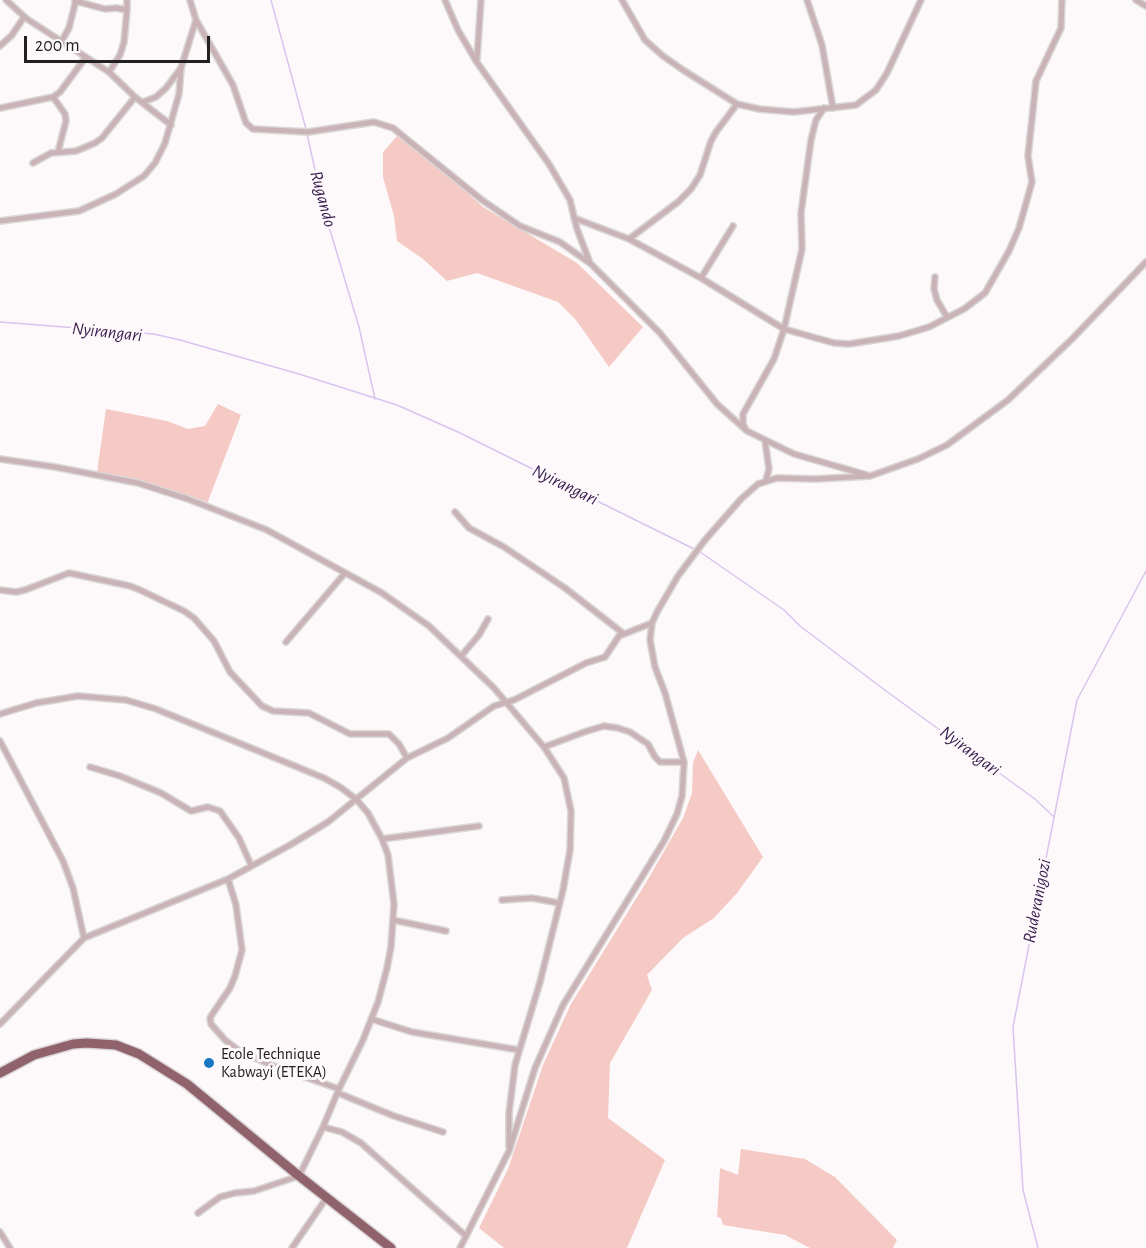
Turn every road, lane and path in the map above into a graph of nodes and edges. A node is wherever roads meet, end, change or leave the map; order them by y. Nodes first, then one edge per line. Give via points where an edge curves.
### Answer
1 (6, 0) edge
2 (76, 0) edge
3 (127, 0) edge
4 (190, 0) edge
5 (445, 0) edge
6 (481, 0) edge
7 (622, 0) edge
8 (807, 0) edge
9 (921, 0) edge
10 (1062, 0) edge
11 (1136, 0) edge
12 (1146, 6) edge
13 (127, 10) junction
14 (24, 17) junction
15 (196, 20) junction
16 (61, 42) junction
17 (0, 45) edge
18 (86, 57) junction
19 (477, 61) junction
20 (181, 68) junction
21 (109, 72) junction
22 (53, 97) junction
23 (135, 97) junction
24 (143, 102) junction
25 (737, 104) junction
26 (0, 108) edge
27 (824, 108) junction
28 (833, 108) junction
29 (171, 125) junction
30 (58, 152) junction
31 (33, 163) dead end
32 (574, 218) junction
33 (0, 221) edge
34 (733, 226) dead end
35 (629, 239) junction
36 (1146, 262) edge
37 (591, 264) junction
38 (935, 277) dead end
39 (701, 278) junction
40 (947, 317) junction
41 (784, 329) junction
42 (747, 431) junction
43 (765, 441) junction
44 (0, 459) edge
45 (870, 476) junction
46 (766, 480) junction
47 (455, 512) dead end
48 (345, 573) junction
49 (0, 590) edge
50 (488, 619) dead end
51 (652, 623) junction
52 (624, 633) junction
53 (286, 642) dead end
54 (462, 655) junction
55 (507, 702) junction
56 (0, 714) edge
57 (0, 741) edge
58 (544, 747) junction
59 (407, 758) junction
60 (684, 762) junction
61 (90, 767) dead end
62 (356, 799) junction
63 (479, 826) dead end
64 (382, 838) junction
65 (251, 865) junction
66 (228, 879) junction
67 (502, 900) dead end
68 (559, 903) junction
69 (393, 920) junction
70 (446, 931) dead end
71 (84, 938) junction
72 (371, 1019) junction
73 (0, 1024) edge
74 (519, 1050) junction
75 (0, 1073) edge
76 (338, 1091) junction
77 (324, 1127) junction
78 (443, 1132) dead end
79 (509, 1151) junction
80 (299, 1176) junction
81 (327, 1197) junction
82 (198, 1213) dead end
83 (0, 1232) edge
84 (466, 1236) junction
85 (10, 1248) edge
86 (292, 1248) edge
87 (392, 1248) edge
88 (460, 1248) edge

1 - 14 street
2 - 13 street via 105,9
2 - 16 street
3 - 13 street
4 - 15 street
5 - 19 street
6 - 19 street
7 - 25 street via 645,40
8 - 28 street via 822,45
9 - 28 street via 876,90 856,105
10 - 40 street via 1061,28 1036,81 1028,156 1032,182 1019,228 985,293
11 - 12 street
13 - 21 street via 124,42
14 - 16 street
14 - 17 street
15 - 20 street
15 - 37 street via 230,79 246,123 253,129 308,132 362,123 384,124 520,226 560,242
16 - 18 street
18 - 21 street
18 - 22 street
19 - 32 street via 549,164 572,202
20 - 24 street via 156,97
20 - 29 street
21 - 23 street
22 - 26 street
22 - 30 street via 66,121
23 - 24 street
23 - 30 street via 102,138 76,151
24 - 29 street
25 - 27 street via 794,112
25 - 35 street via 711,141 691,189
27 - 28 street
27 - 41 street via 811,140 801,213 802,249
29 - 33 street via 155,163 130,186 78,211
30 - 31 street
32 - 35 street
32 - 37 street
34 - 39 street
35 - 39 street
36 - 45 street via 1059,352 981,421 934,452
37 - 42 street via 660,333 717,404
38 - 40 street via 937,300
39 - 41 street
40 - 41 street via 899,336 849,344
41 - 42 street via 774,359 744,414
42 - 43 street
43 - 45 street via 794,454
43 - 46 street via 769,469
44 - 48 street via 96,474 164,490 267,530
45 - 46 street
46 - 51 street via 750,490 705,540 678,576
47 - 52 street via 469,528 566,588
48 - 53 street
48 - 54 street via 396,602
49 - 59 street via 25,590 69,573 140,590 194,618 214,641 230,672 262,706 273,711 309,713 350,734 389,734
50 - 54 street
51 - 52 street
51 - 60 street via 650,650
52 - 55 street via 616,638 605,657
54 - 55 street
55 - 58 street
55 - 59 street
56 - 62 street via 78,696 126,699 324,778
57 - 71 street via 63,861
58 - 60 street via 604,726 630,732 648,744 660,762
58 - 68 street via 564,778 571,811 568,867
59 - 62 street
60 - 79 street via 682,796 671,828 563,1005 535,1068
61 - 65 street via 161,793 191,811 208,807 220,811 239,838
62 - 64 street
62 - 65 street via 328,822
63 - 64 street
64 - 69 street via 390,869
65 - 66 street
66 - 71 street
66 - 76 street via 237,905 242,950 230,988 213,1012 211,1024 238,1050
67 - 68 street via 532,898
68 - 74 street
69 - 70 street
69 - 72 street via 387,968
71 - 73 street
72 - 74 street via 412,1032
72 - 76 street
74 - 79 street via 510,1092
75 - 80 highway via 34,1055 73,1044 128,1049 187,1084
76 - 77 street
76 - 78 street
77 - 80 street
77 - 84 street via 361,1143
79 - 84 street
80 - 81 highway
80 - 82 street via 220,1197
81 - 86 street
81 - 87 highway
83 - 85 street
84 - 88 street

